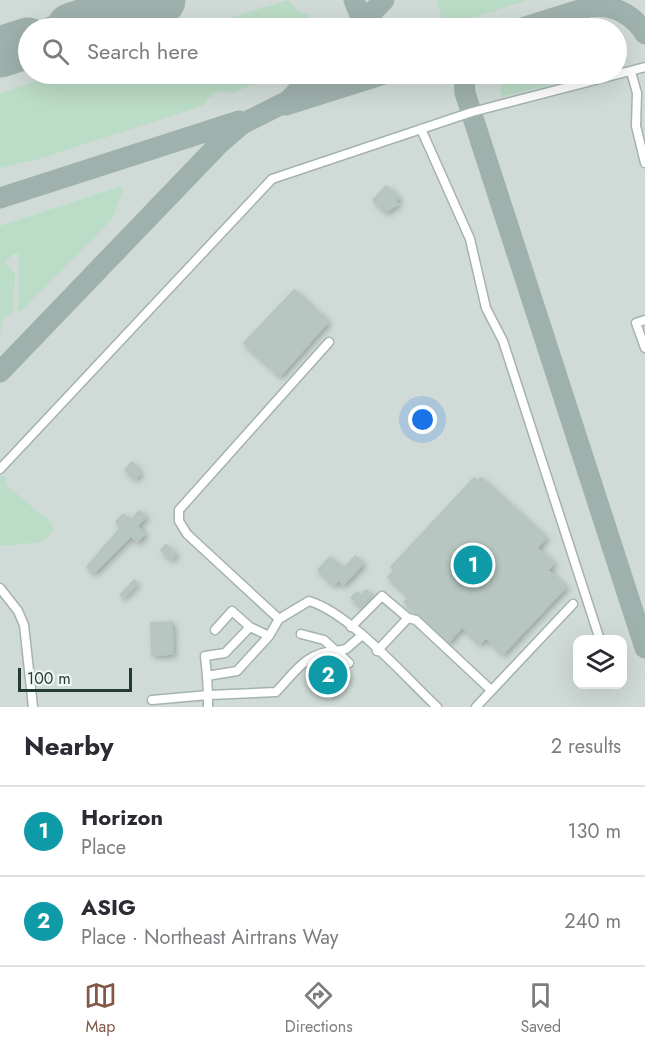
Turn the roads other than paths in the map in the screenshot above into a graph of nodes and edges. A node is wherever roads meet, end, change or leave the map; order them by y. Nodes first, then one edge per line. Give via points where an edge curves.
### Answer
1 (645, 67) edge
2 (630, 72) junction
3 (627, 73) edge
4 (580, 84) edge
5 (421, 129) junction
6 (645, 163) edge
7 (645, 320) edge
8 (329, 342) dead end
9 (645, 348) edge
10 (0, 469) edge
11 (0, 588) edge
12 (573, 604) dead end
13 (408, 618) junction
14 (279, 619) junction
15 (250, 627) junction
16 (351, 627) junction
17 (215, 630) dead end
18 (301, 634) dead end
19 (599, 635) edge
20 (269, 636) junction
21 (361, 636) junction
22 (336, 651) junction
23 (377, 651) junction
24 (349, 663) dead end
25 (207, 676) junction
26 (491, 690) junction
27 (208, 695) junction
28 (152, 700) dead end
29 (33, 707) edge
30 (208, 707) edge
31 (437, 707) edge
32 (476, 707) edge

1 - 2 street
2 - 3 street
2 - 6 street via 637,93 636,126
4 - 5 street via 498,104
5 - 10 street via 266,183
5 - 19 street via 470,239 486,308 503,341
7 - 9 street via 636,323
8 - 14 street via 179,510 179,521 187,534
11 - 29 street via 24,625
12 - 26 street
13 - 16 street via 382,596
13 - 23 street
13 - 26 street via 416,620
14 - 16 street via 309,601 323,605
14 - 20 street
15 - 17 street via 232,611
15 - 20 street
15 - 25 street via 225,653 205,656
16 - 21 street
18 - 22 street via 324,640
20 - 25 street via 237,671
21 - 22 street via 346,649
21 - 23 street
22 - 24 street
22 - 27 street via 319,652 306,660 276,692
23 - 31 street
25 - 27 street
26 - 32 street
27 - 28 street
27 - 30 street

